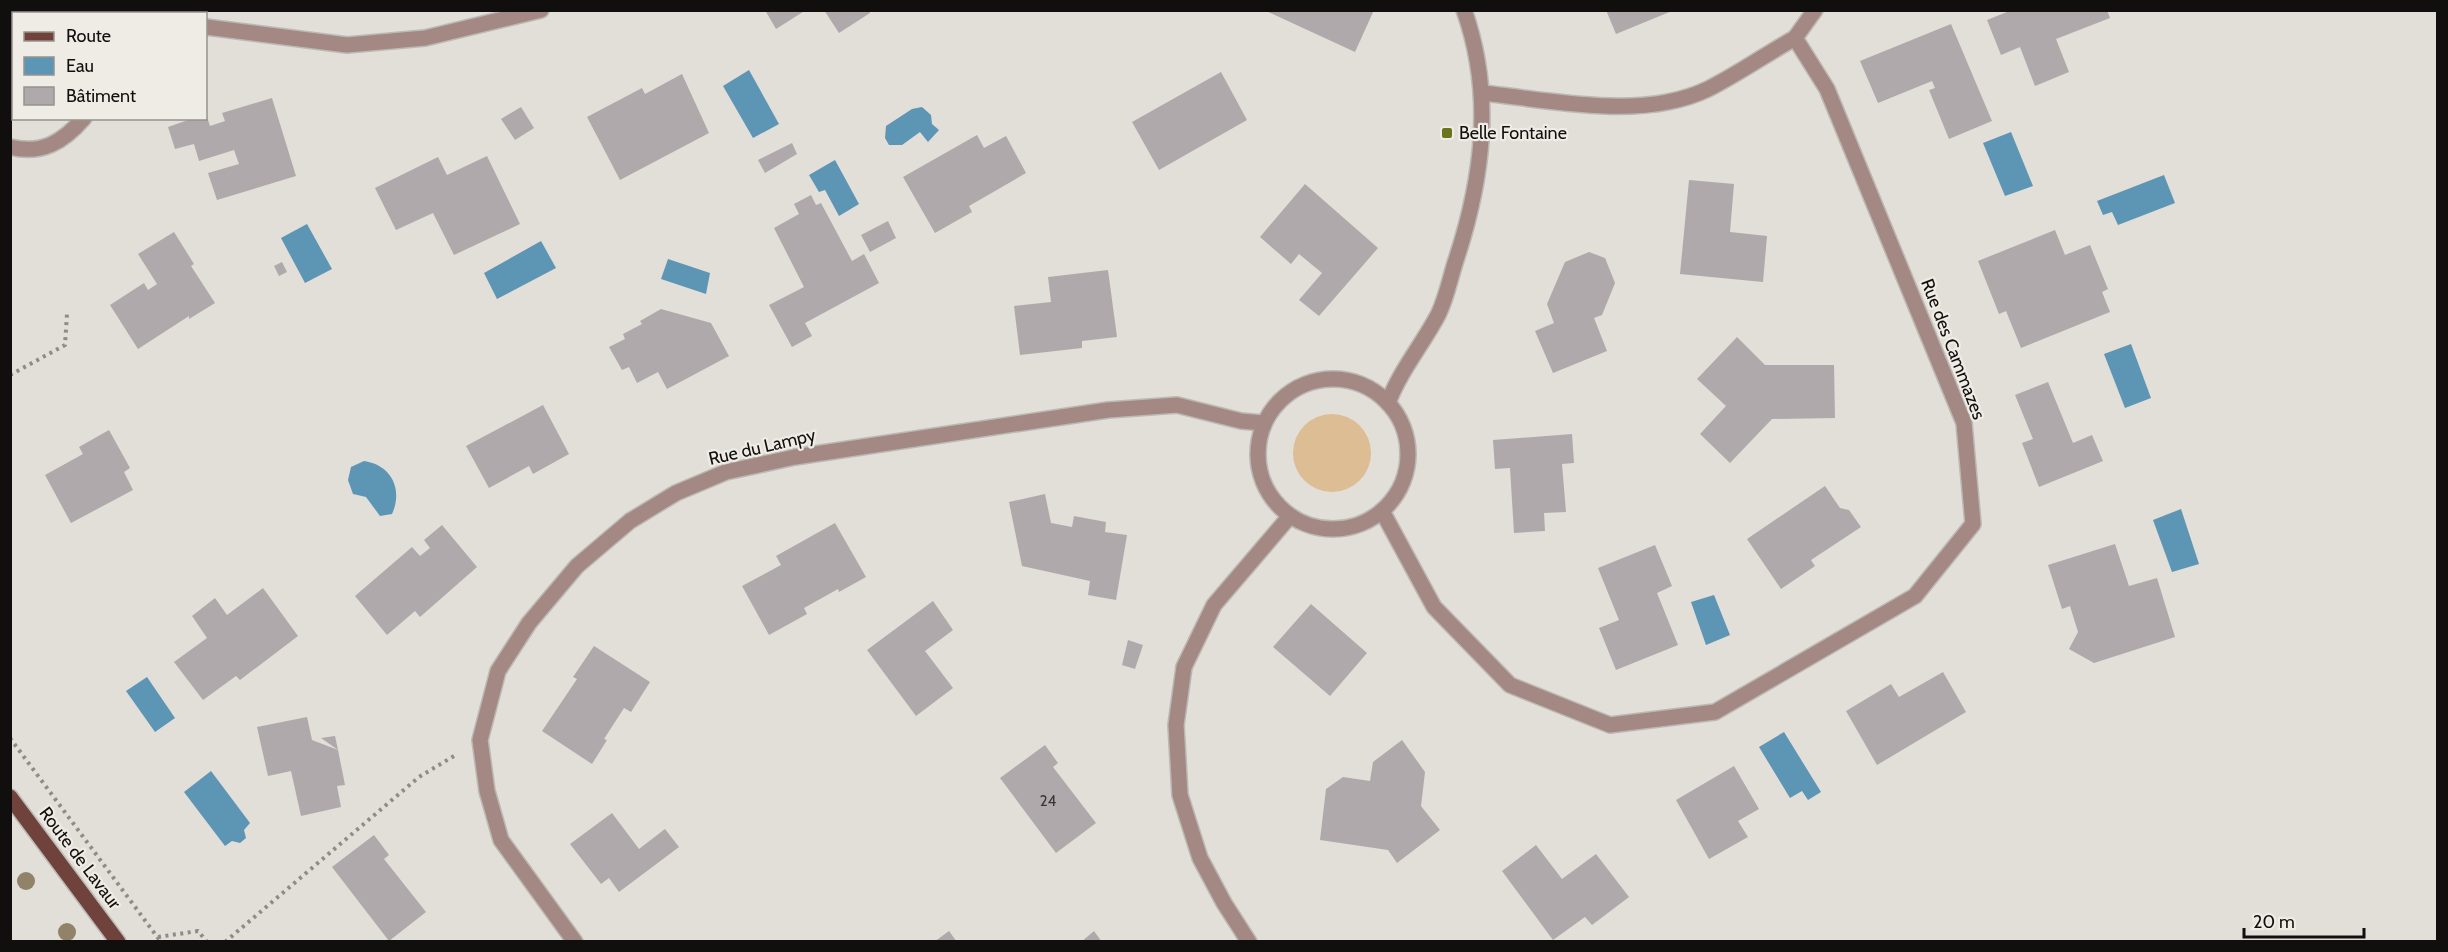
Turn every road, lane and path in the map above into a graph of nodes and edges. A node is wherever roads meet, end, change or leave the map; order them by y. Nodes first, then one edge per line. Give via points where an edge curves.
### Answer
1 (1464, 10) edge
2 (1815, 10) edge
3 (530, 12) edge
4 (207, 27) edge
5 (1795, 38) junction
6 (1482, 93) junction
7 (82, 120) edge
8 (10, 147) edge
9 (67, 314) dead end
10 (10, 375) edge
11 (1388, 403) junction
12 (1263, 423) junction
13 (1382, 511) junction
14 (1290, 516) junction
15 (10, 738) edge
16 (480, 741) junction
17 (10, 797) edge
18 (159, 940) edge
19 (118, 942) edge
20 (207, 942) edge
21 (225, 942) edge
22 (575, 942) edge
23 (1249, 942) edge

1 - 6 street
2 - 5 street
3 - 4 street via 425,38 346,45
5 - 6 street via 1706,89 1658,104 1606,106
5 - 13 street, Rue des Cammazes via 1827,89 1964,423 1973,524 1915,596 1715,712 1610,725 1510,685 1434,607
6 - 11 street via 1480,164 1468,224 1439,313 1395,383
7 - 8 street via 55,144 28,152
9 - 10 path via 65,345
11 - 12 street via 1369,387 1345,379 1320,380 1297,387 1277,403
11 - 13 street via 1402,423 1408,446 1406,470 1397,493
12 - 14 street via 1257,449 1260,475 1272,498
12 - 16 street, Rue du Lampy via 1241,422 1177,405 1108,410 795,457 726,472 676,493 630,521 577,566 529,623 498,671
13 - 14 street via 1361,524 1337,529 1313,526
14 - 23 street via 1214,605 1184,667 1176,725 1180,795 1200,858
15 - 18 path
16 - 21 path via 419,777
16 - 22 street, Rue du Lampy via 487,791 501,840
17 - 19 main road, Route de Lavaur
18 - 20 path via 198,931

